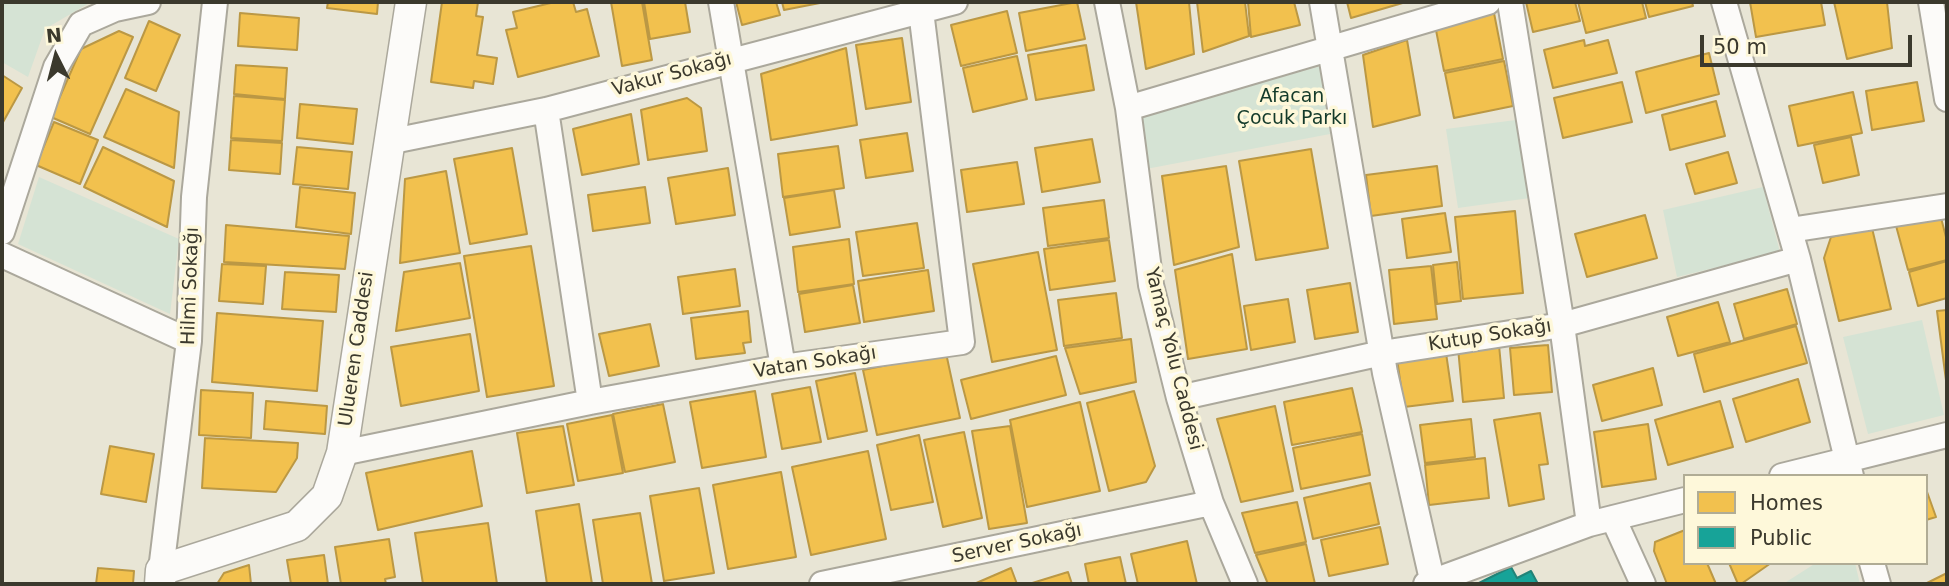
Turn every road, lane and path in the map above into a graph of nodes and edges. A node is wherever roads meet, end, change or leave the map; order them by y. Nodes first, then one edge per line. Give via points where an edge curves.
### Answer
1 (148, 2) edge
2 (215, 2) edge
3 (411, 2) edge
4 (722, 2) edge
5 (955, 2) edge
6 (1107, 2) edge
7 (1322, 2) edge
8 (1488, 2) edge
9 (1510, 2) edge
10 (1724, 2) edge
11 (1931, 2) edge
12 (921, 10) junction
13 (1330, 50) junction
14 (733, 58) junction
15 (1947, 99) edge
16 (1128, 108) junction
17 (546, 110) junction
18 (388, 142) junction
19 (1947, 206) edge
20 (1790, 230) junction
21 (2, 232) edge
22 (2, 255) edge
23 (1798, 260) junction
24 (1562, 325) junction
25 (189, 341) junction
26 (1382, 353) junction
27 (783, 367) junction
28 (1178, 398) junction
29 (590, 402) junction
30 (1947, 435) edge
31 (342, 453) junction
32 (1849, 468) edge
33 (1799, 474) edge
34 (1683, 500) edge
35 (1211, 503) junction
36 (1601, 521) junction
37 (1873, 565) edge
38 (160, 577) edge
39 (822, 584) edge
40 (1245, 584) edge
41 (1430, 584) edge
42 (1643, 584) edge
43 (1878, 584) edge

1 - 21 street via 115,9 81,24 56,67
2 - 25 street, Hilmi Sokağı via 194,197
3 - 18 street, Ulueren Caddesi
4 - 14 street
5 - 12 street, Vakur Sokağı
6 - 16 street, Yamaç Yolu Caddesi
7 - 13 street
8 - 13 street
9 - 24 street
10 - 20 street
11 - 15 street
12 - 14 street, Vakur Sokağı
12 - 27 street, Vatan Sokağı via 962,342
13 - 16 street
13 - 26 street
14 - 17 street, Vakur Sokağı
14 - 27 street
16 - 28 street, Yamaç Yolu Caddesi via 1151,285
17 - 18 street, Vakur Sokağı
17 - 29 street
18 - 31 street, Ulueren Caddesi
19 - 20 street
20 - 23 street
22 - 25 street
23 - 24 street, Kutup Sokağı
23 - 32 street
24 - 26 street, Kutup Sokağı
24 - 36 street
25 - 38 street, Hilmi Sokağı
26 - 28 street, Kutup Sokağı
26 - 41 street
27 - 29 street, Vatan Sokağı
28 - 35 street, Yamaç Yolu Caddesi
29 - 31 street, Vatan Sokağı
30 - 32 street
31 - 38 street, Ulueren Caddesi via 327,496 297,526
32 - 33 street
34 - 36 street
35 - 39 street, Server Sokağı
35 - 40 street, Yamaç Yolu Caddesi
36 - 41 street
36 - 42 street
37 - 43 street

